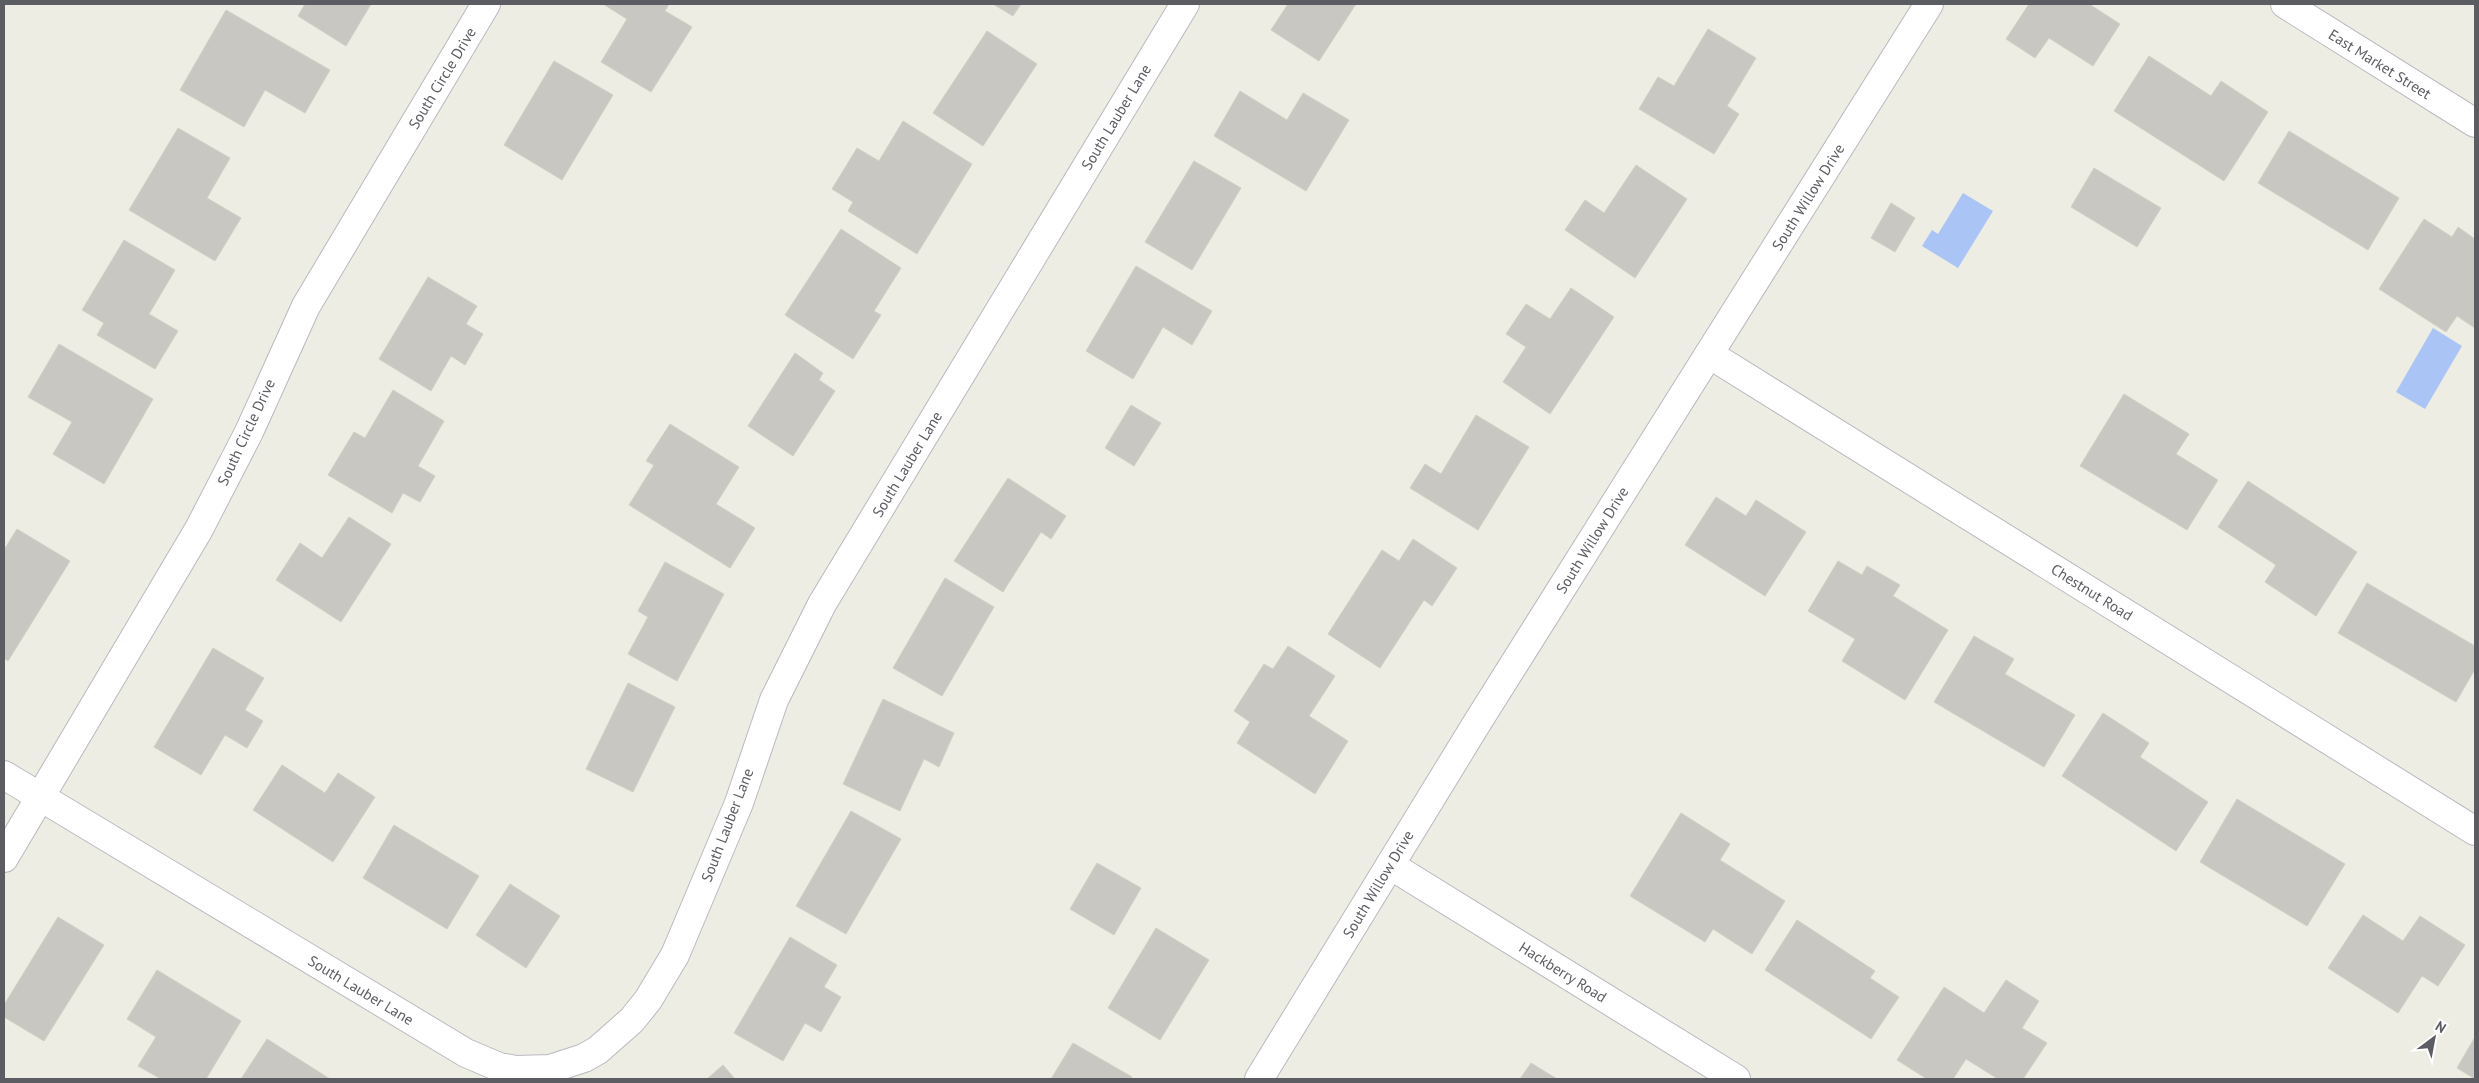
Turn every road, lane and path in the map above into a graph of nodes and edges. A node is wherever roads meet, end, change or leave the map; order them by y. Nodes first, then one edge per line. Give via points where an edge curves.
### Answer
1 (486, 4) edge
2 (1184, 4) edge
3 (1929, 4) edge
4 (2285, 4) edge
5 (2475, 124) edge
6 (1709, 354) junction
7 (4, 775) edge
8 (40, 797) junction
9 (2475, 831) edge
10 (4, 858) edge
11 (1390, 865) junction
12 (1259, 1079) edge
13 (1736, 1079) edge

1 - 8 street, South Circle Drive via 306,306 249,432 199,530
2 - 8 street, South Lauber Lane via 822,604 774,700 739,803 675,955 632,1020 598,1050 550,1069 516,1070 499,1067 466,1053
3 - 6 street, South Willow Drive
4 - 5 street, East Market Street
6 - 9 street, Chestnut Road
6 - 11 street, South Willow Drive
7 - 8 street, South Lauber Lane
8 - 10 street, South Circle Drive
11 - 12 street, South Willow Drive
11 - 13 street, Hackberry Road

